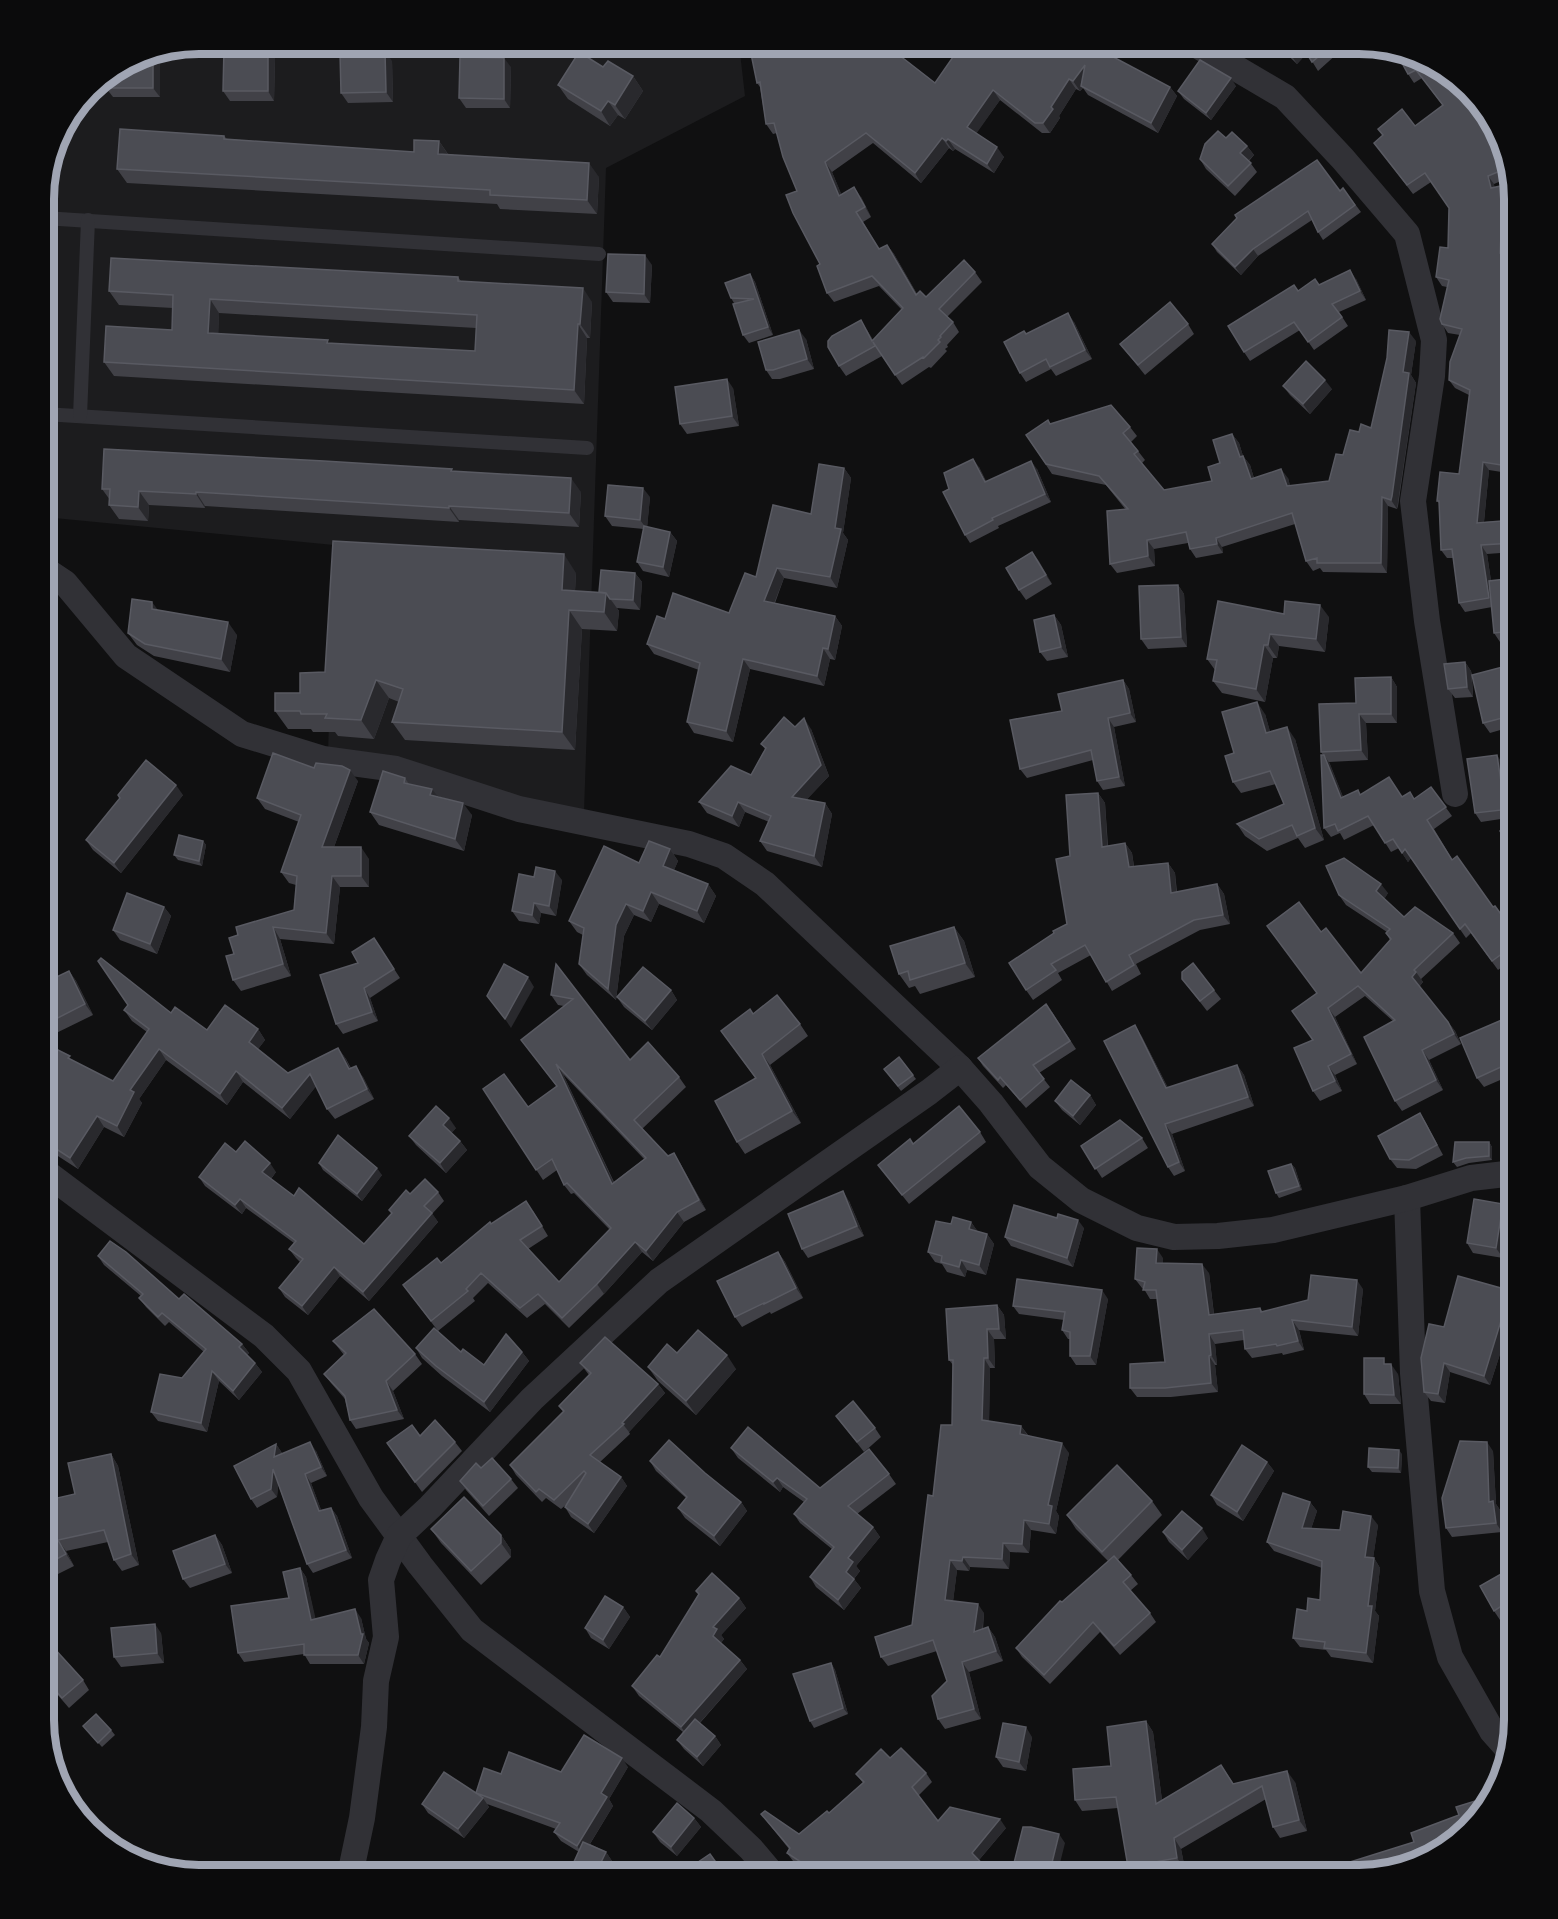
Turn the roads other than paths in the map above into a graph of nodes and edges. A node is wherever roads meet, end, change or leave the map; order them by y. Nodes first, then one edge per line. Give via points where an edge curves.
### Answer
1 (1212, 54) edge
2 (54, 218) edge
3 (88, 220) junction
4 (599, 254) dead end
5 (54, 415) edge
6 (80, 416) junction
7 (587, 448) dead end
8 (54, 576) edge
9 (1455, 794) dead end
10 (960, 1068) junction
11 (1504, 1174) edge
12 (54, 1178) edge
13 (1407, 1198) junction
14 (399, 1536) junction
15 (1502, 1743) edge
16 (352, 1865) edge
17 (765, 1865) edge

1 - 9 street via 1285,97 1407,234 1434,340 1413,501 1427,621
2 - 3 lane
3 - 4 lane
3 - 6 lane
5 - 6 lane
6 - 7 lane
8 - 10 street via 65,583 126,656 242,734 323,759 396,769 519,809 689,844 724,856 765,884
10 - 13 street via 1040,1167 1081,1200 1137,1228 1174,1237 1273,1230
10 - 14 street via 659,1281 532,1399
11 - 13 street via 1471,1179
12 - 14 street via 264,1336 299,1371 371,1498
13 - 15 street via 1413,1372 1432,1591 1450,1657 1491,1731
14 - 16 street via 381,1580 386,1637 376,1681 370,1761
14 - 17 street via 472,1630 711,1811

